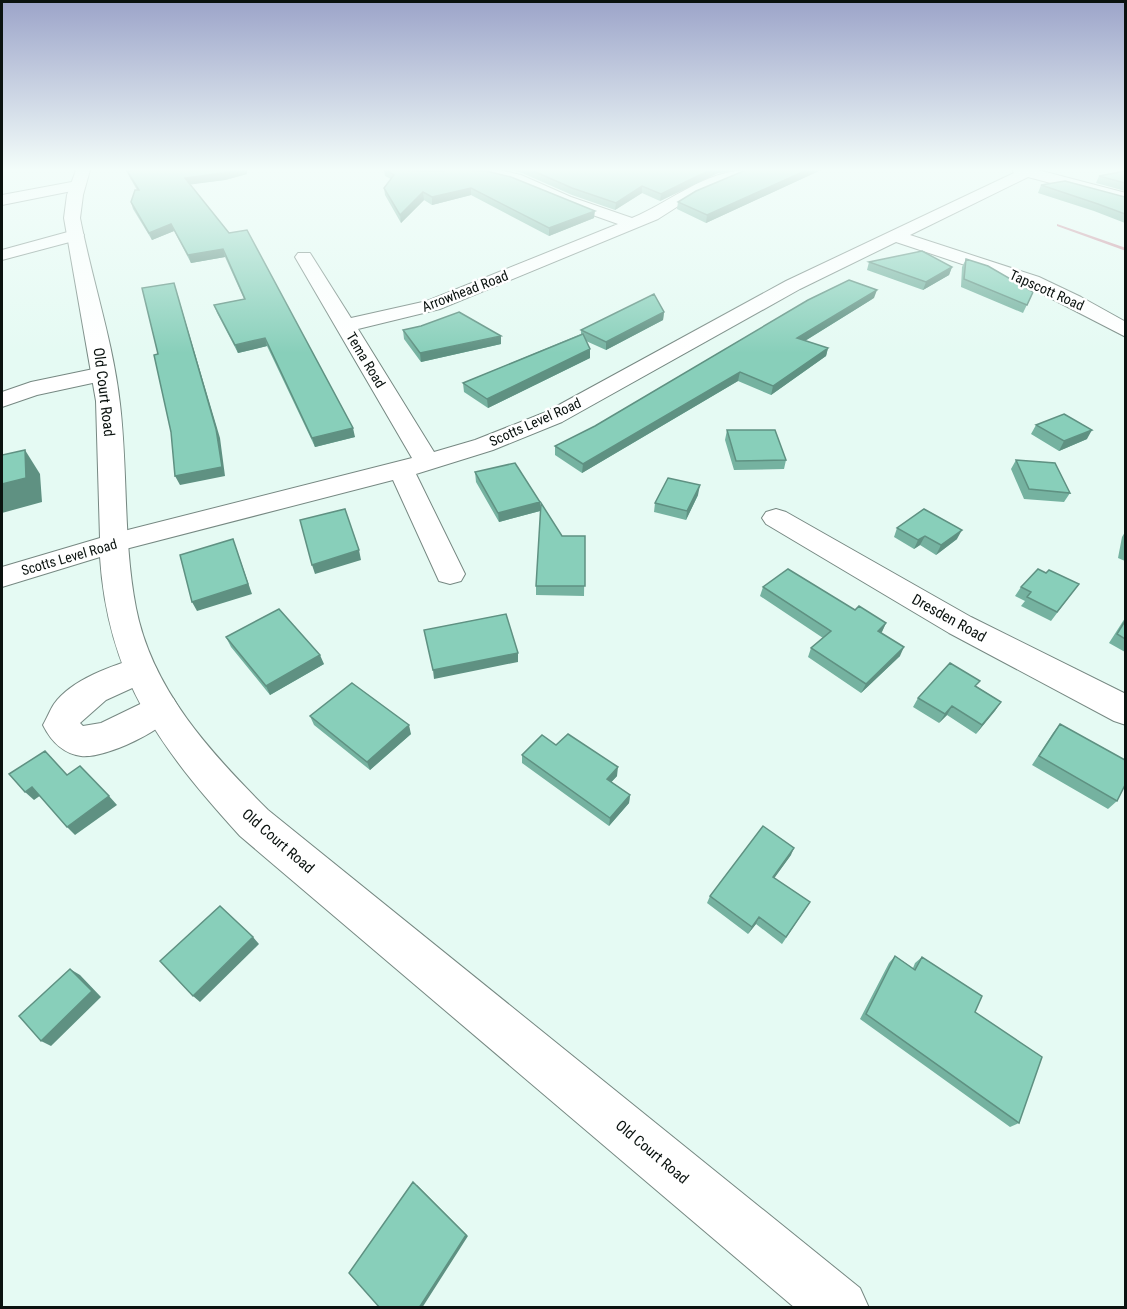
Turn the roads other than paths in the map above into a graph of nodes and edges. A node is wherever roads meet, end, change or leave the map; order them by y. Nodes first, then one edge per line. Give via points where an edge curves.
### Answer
1 (54, 231) edge
2 (72, 231) edge
3 (616, 231) edge
4 (906, 231) edge
5 (896, 236) junction
6 (2, 255) edge
7 (304, 257) dead end
8 (345, 326) junction
9 (1125, 331) edge
10 (103, 374) junction
11 (2, 400) edge
12 (427, 462) junction
13 (401, 470) junction
14 (776, 518) dead end
15 (114, 543) junction
16 (450, 574) dead end
17 (2, 577) edge
18 (1125, 711) edge
19 (840, 1308) edge

1 - 6 street
2 - 10 street, Old Court Road
3 - 8 street, Arrowhead Road via 453,298 400,315
4 - 5 street, Scotts Level Road
5 - 9 street, Tapscott Road via 1032,281
5 - 12 street, Scotts Level Road via 748,308 554,417 484,445
7 - 8 street, Tema Road
8 - 12 street, Tema Road
10 - 11 street
10 - 15 street, Old Court Road via 110,428
12 - 13 street, Scotts Level Road
13 - 15 street, Scotts Level Road
13 - 16 street
14 - 18 street, Dresden Road via 960,625
15 - 17 street, Scotts Level Road
15 - 19 street, Old Court Road via 121,610 129,641 174,731 210,778 254,823

